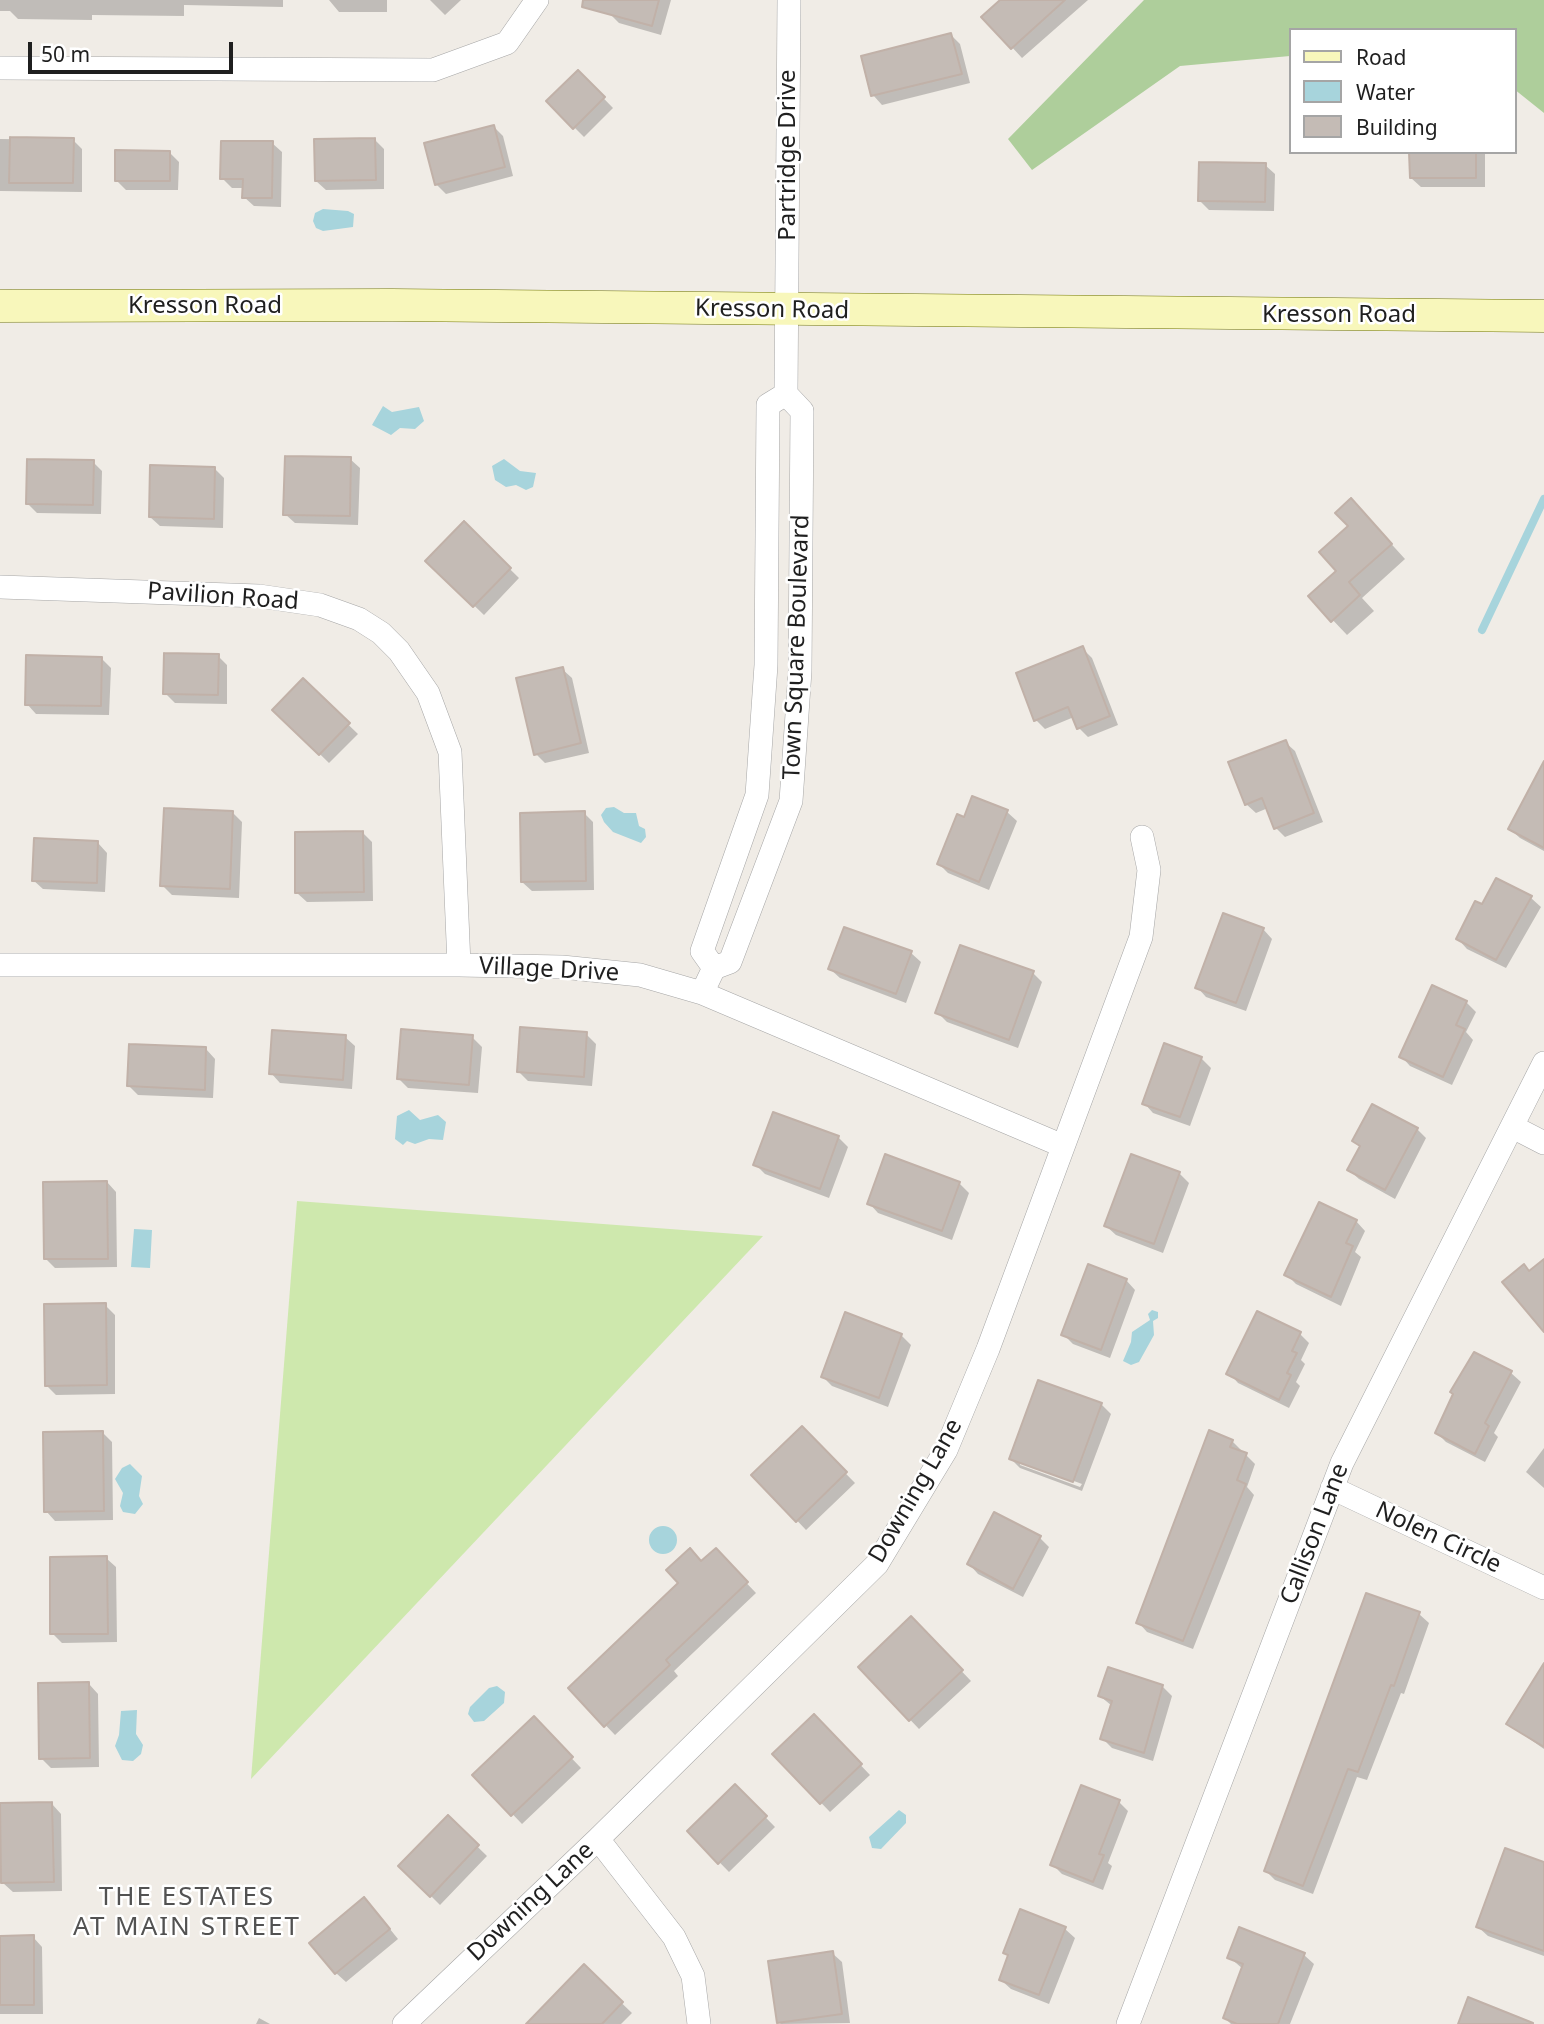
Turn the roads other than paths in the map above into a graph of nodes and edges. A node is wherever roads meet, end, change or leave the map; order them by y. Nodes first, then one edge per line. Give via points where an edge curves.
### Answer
1 (537, 0) edge
2 (789, 0) edge
3 (0, 68) edge
4 (0, 306) edge
5 (788, 310) junction
6 (1544, 316) edge
7 (786, 394) junction
8 (0, 587) edge
9 (1142, 837) dead end
10 (0, 965) edge
11 (458, 965) junction
12 (714, 968) junction
13 (702, 993) junction
14 (1544, 1063) edge
15 (1513, 1126) junction
16 (1544, 1143) edge
17 (1063, 1146) junction
18 (1332, 1488) junction
19 (1544, 1588) edge
20 (598, 1839) junction
21 (404, 2024) edge
22 (699, 2024) edge
23 (1128, 2024) edge

1 - 3 street via 507,43 433,70
2 - 5 street, Partridge Drive
4 - 5 main road, Kresson Road
5 - 6 main road, Kresson Road
5 - 7 street
7 - 12 street, Town Square Boulevard via 768,405 766,665 757,794 702,951
7 - 12 street, Town Square Boulevard via 802,411 800,671 791,801 730,962
8 - 11 street, Pavilion Road via 260,596 320,605 382,633 428,693 450,752
9 - 17 street, Downing Lane via 1149,870 1141,937
10 - 11 street, Village Drive
11 - 13 street, Village Drive via 562,967 640,975
12 - 13 street, Town Square Boulevard
13 - 17 street, Village Drive
14 - 15 street, Callison Lane
15 - 16 street
15 - 18 street, Callison Lane
17 - 20 street, Downing Lane via 946,1450 877,1564
18 - 19 street, Nolen Circle
18 - 23 street, Callison Lane
20 - 21 street, Downing Lane
20 - 22 street via 674,1937 693,1976

